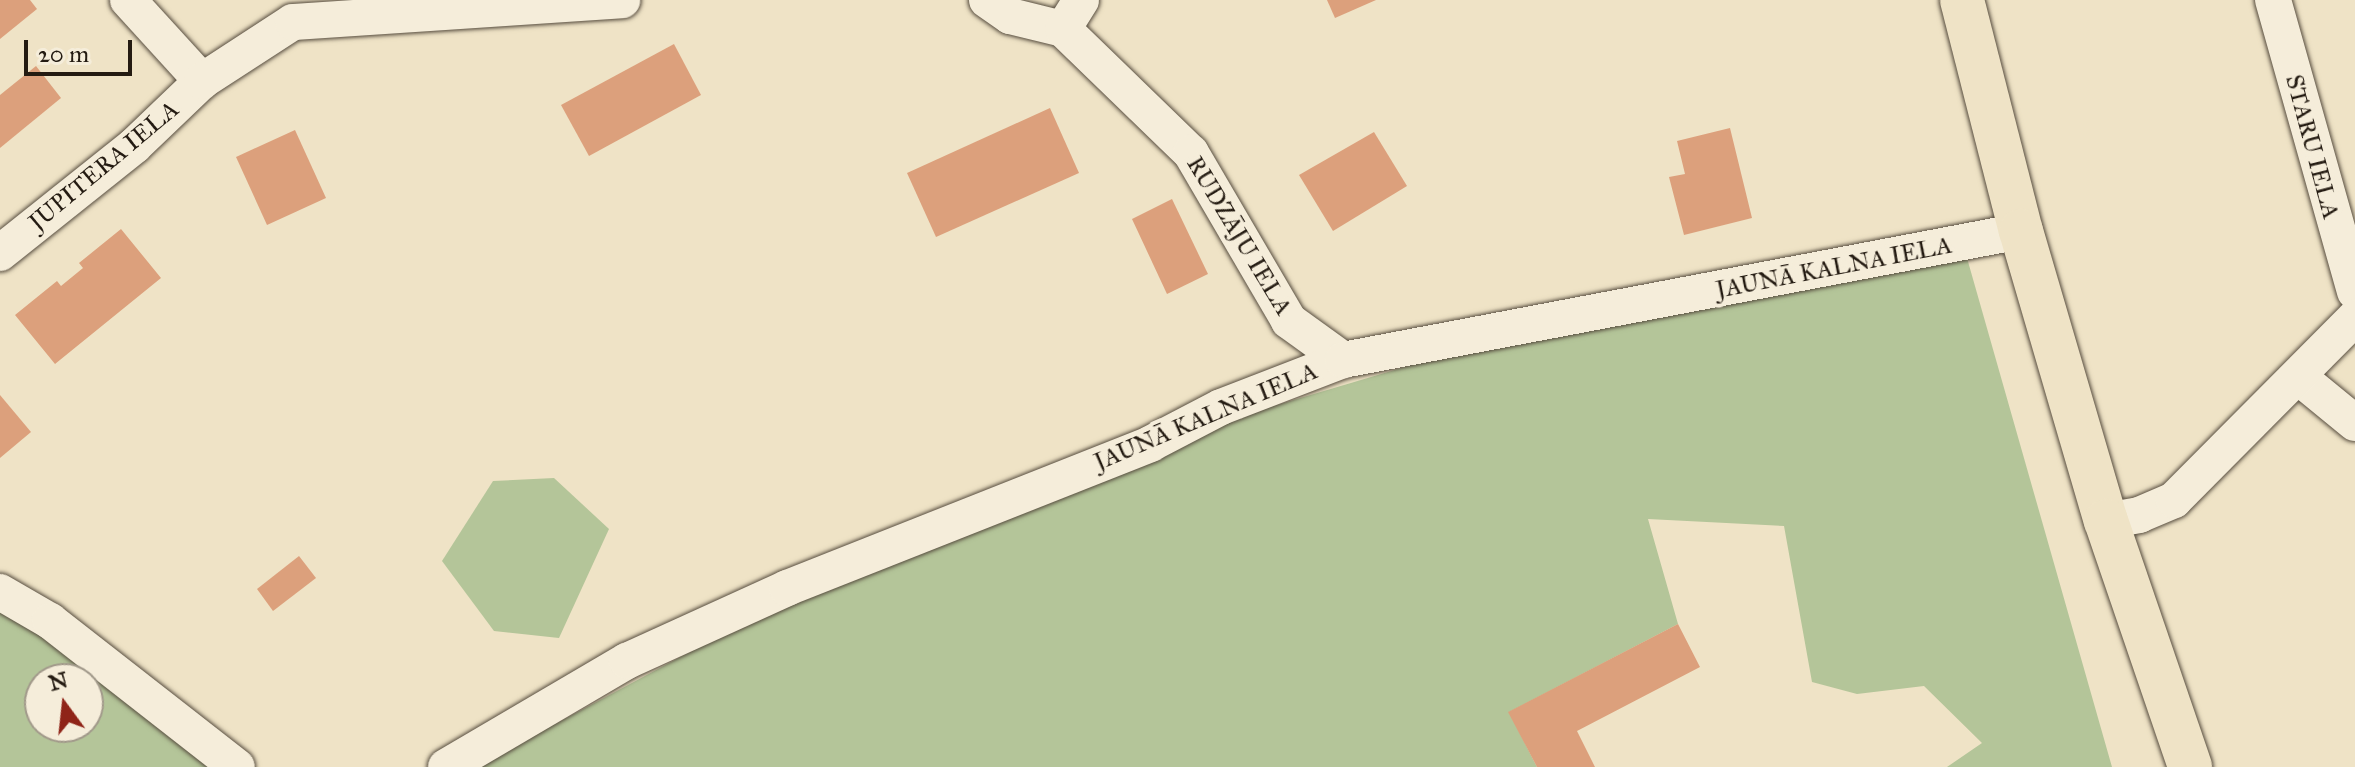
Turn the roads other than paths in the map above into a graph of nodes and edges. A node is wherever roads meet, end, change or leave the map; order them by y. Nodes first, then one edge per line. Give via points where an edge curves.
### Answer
1 (128, 0) edge
2 (622, 0) edge
3 (987, 0) edge
4 (1962, 0) edge
5 (2273, 0) edge
6 (1072, 14) edge
7 (202, 81) junction
8 (2021, 231) junction
9 (0, 253) edge
10 (2355, 292) edge
11 (2355, 318) edge
12 (1343, 360) junction
13 (2300, 378) junction
14 (2355, 423) edge
15 (2106, 521) junction
16 (0, 592) edge
17 (237, 767) edge
18 (446, 767) edge
19 (2190, 767) edge

1 - 7 street
2 - 7 street, JUPITERA IELA via 293,22
3 - 6 street, RUDZĀJU IELA via 1010,16
4 - 8 main road
5 - 10 street, STARU IELA
6 - 12 street, RUDZĀJU IELA via 1191,153 1289,321
7 - 9 street, JUPITERA IELA via 134,146
8 - 12 street, JAUNĀ KALNA IELA
8 - 15 main road
11 - 13 street
12 - 18 street, JAUNĀ KALNA IELA via 1221,407 1150,444 787,588 627,661
13 - 14 street
13 - 15 street via 2174,500 2139,515
15 - 19 main road
16 - 17 street via 50,621 211,752

